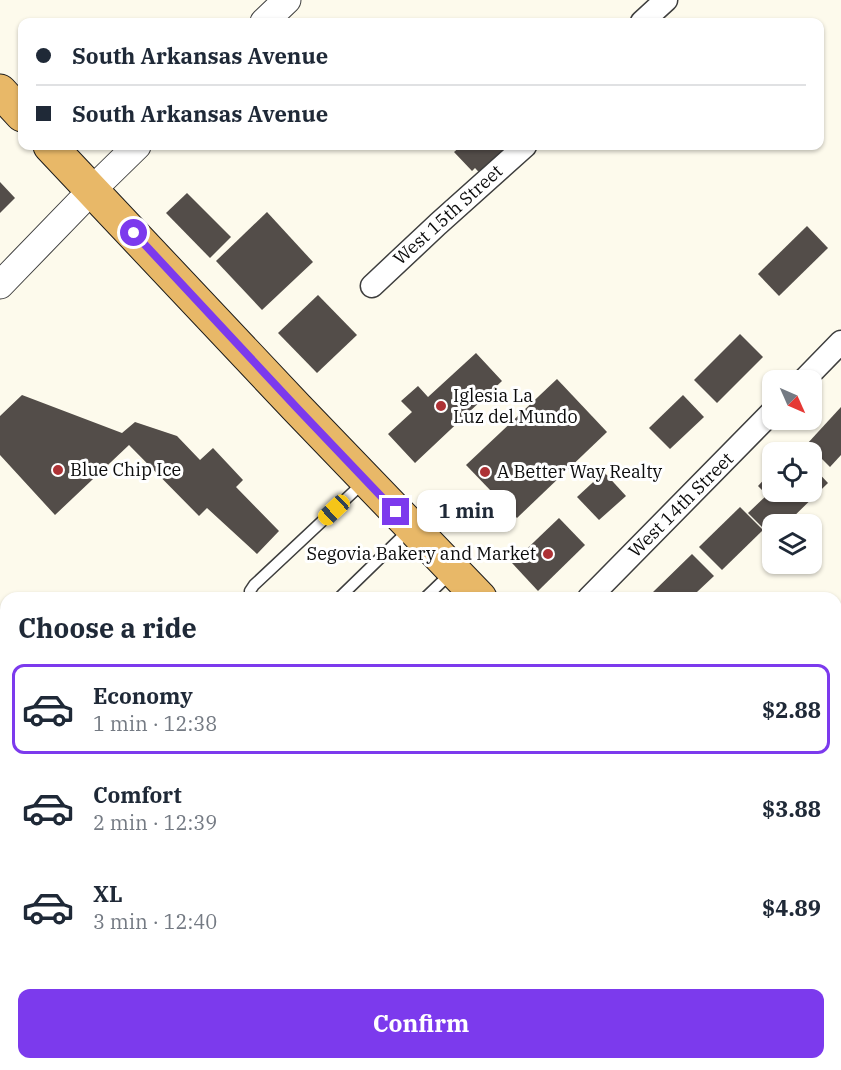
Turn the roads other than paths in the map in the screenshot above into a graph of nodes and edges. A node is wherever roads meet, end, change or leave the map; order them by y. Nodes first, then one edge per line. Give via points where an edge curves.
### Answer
1 (666, 0) edge
2 (285, 1) edge
3 (268, 18) edge
4 (646, 18) edge
5 (0, 91) edge
6 (18, 111) edge
7 (54, 150) edge
8 (133, 150) edge
9 (521, 150) edge
10 (92, 190) junction
11 (0, 285) edge
12 (372, 286) dead end
13 (841, 342) edge
14 (814, 370) edge
15 (762, 422) edge
16 (366, 480) junction
17 (411, 527) junction
18 (453, 571) junction
19 (250, 592) edge
20 (345, 592) edge
21 (431, 592) edge
22 (474, 592) edge
23 (595, 592) edge

1 - 4 street
2 - 3 street
5 - 6 highway
7 - 10 highway
8 - 10 street
9 - 12 street, West 15th Street
10 - 11 street
10 - 16 highway
13 - 14 street
15 - 23 street, West 14th Street
16 - 17 highway
16 - 19 lane
17 - 18 highway
17 - 20 lane
18 - 21 lane
18 - 22 highway

